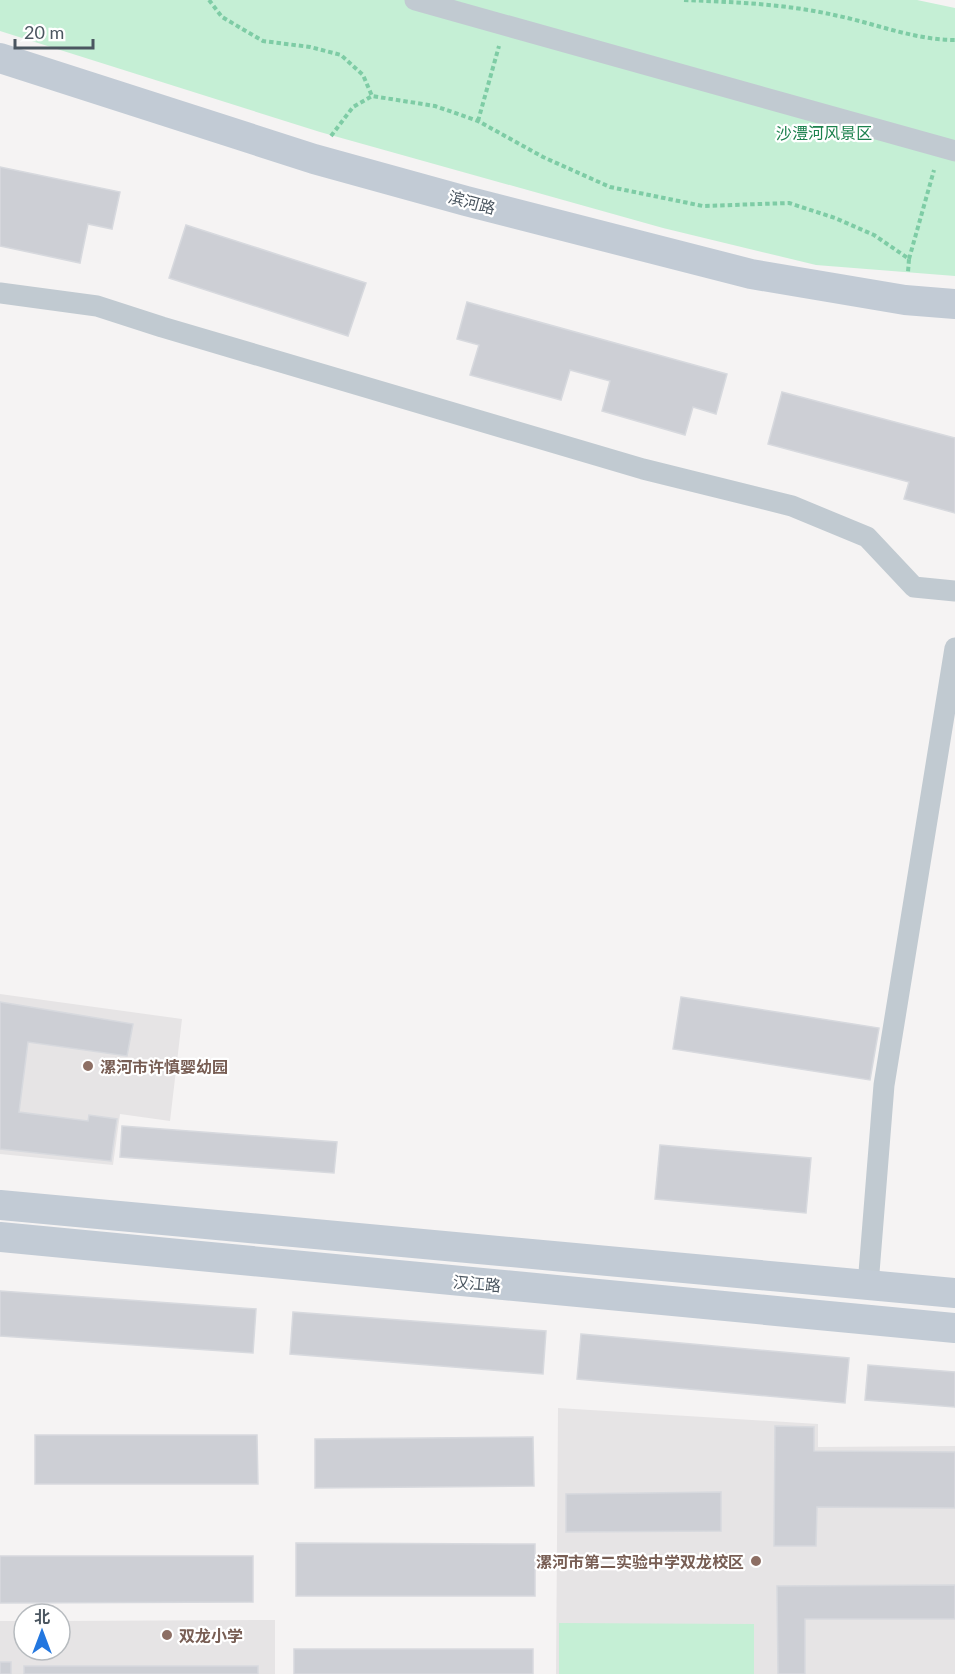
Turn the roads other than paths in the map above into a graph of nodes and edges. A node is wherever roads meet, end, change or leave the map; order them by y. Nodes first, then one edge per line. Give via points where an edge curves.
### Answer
1 (415, 0) edge
2 (0, 58) edge
3 (948, 149) edge
4 (0, 293) edge
5 (955, 304) edge
6 (955, 591) edge
7 (955, 648) edge
8 (0, 1205) edge
9 (0, 1237) edge
10 (868, 1286) junction
11 (955, 1293) edge
12 (955, 1328) edge

1 - 3 street
2 - 5 street, 滨河路 via 314,159 466,201 751,274 905,300
4 - 6 street via 97,306 631,465 792,506 867,537 914,586
7 - 10 street via 884,1085
8 - 10 street, 汉江路
9 - 12 street, 汉江路
10 - 11 street, 汉江路

